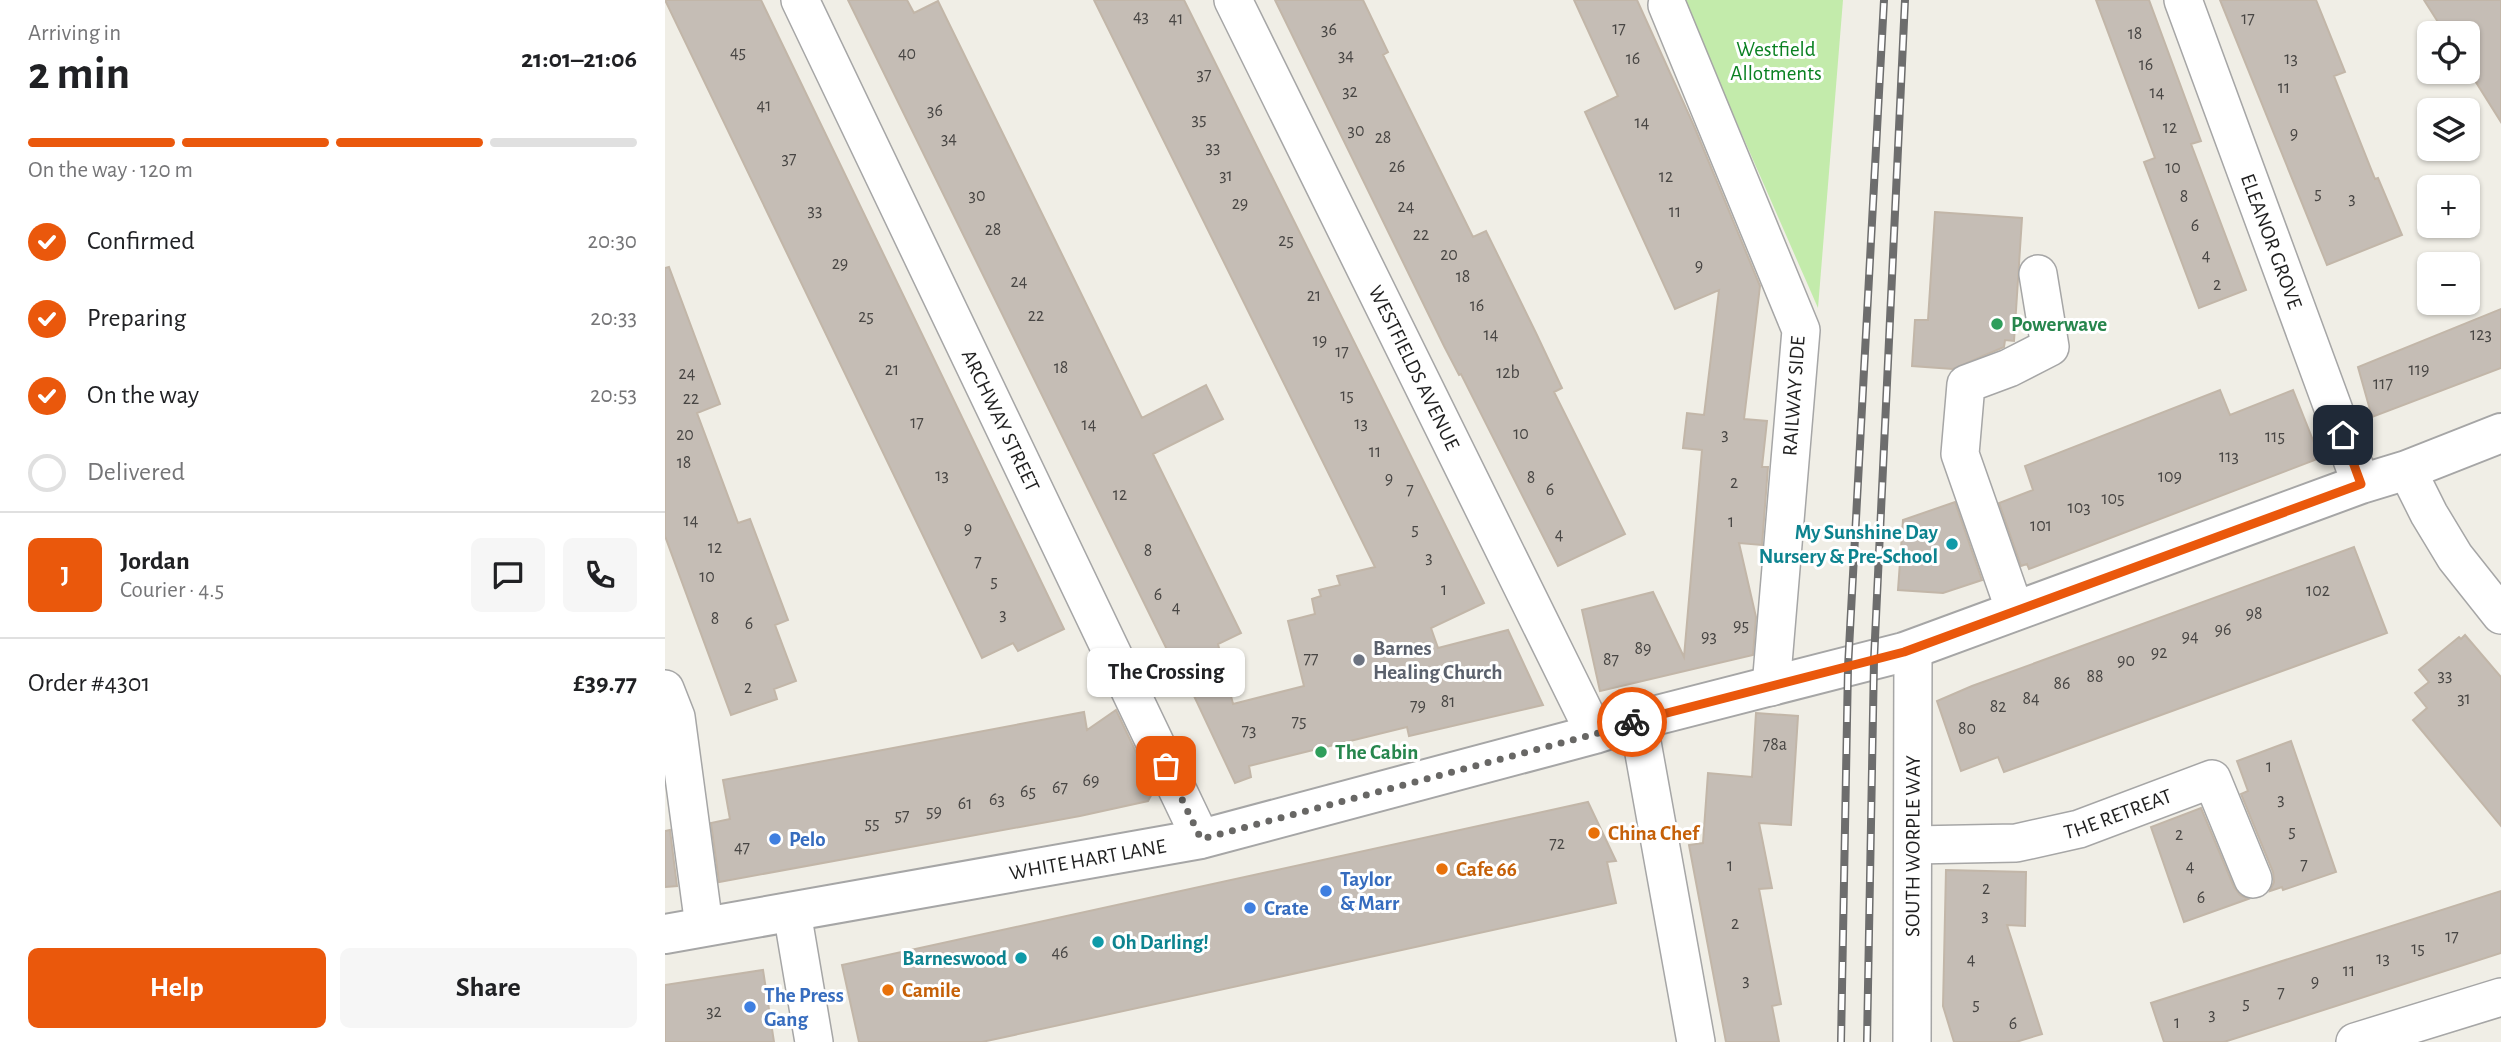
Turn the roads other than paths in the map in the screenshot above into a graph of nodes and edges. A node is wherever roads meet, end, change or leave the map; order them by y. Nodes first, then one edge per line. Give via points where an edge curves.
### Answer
1 (800, 0) edge
2 (1233, 0) edge
3 (2183, 0) edge
4 (1667, 5) dead end
5 (2038, 274) dead end
6 (2501, 433) edge
7 (2407, 470) junction
8 (2361, 484) junction
9 (2015, 611) junction
10 (2501, 615) edge
11 (1913, 649) junction
12 (1771, 687) junction
13 (665, 689) edge
14 (1638, 720) junction
15 (1595, 734) junction
16 (1201, 839) junction
17 (1913, 845) junction
18 (2252, 879) dead end
19 (792, 912) junction
20 (704, 926) junction
21 (665, 934) edge
22 (2501, 998) edge
23 (814, 1042) edge
24 (1696, 1042) edge
25 (1912, 1042) edge
26 (2355, 1042) edge

1 - 16 street, ARCHWAY STREET
2 - 15 street, WESTFIELDS AVENUE
3 - 8 street, ELEANOR GROVE
4 - 12 street, RAILWAY SIDE via 1801,330
5 - 9 street via 2050,347 1966,384 1960,454
6 - 7 street, WHITE HART LANE
7 - 8 street, WHITE HART LANE
7 - 10 street via 2455,557
8 - 9 street, WHITE HART LANE
9 - 11 street, WHITE HART LANE
11 - 12 street, WHITE HART LANE
11 - 17 street, SOUTH WORPLE WAY
12 - 14 street, WHITE HART LANE
13 - 20 street via 676,717
14 - 15 street, WHITE HART LANE
14 - 24 street
15 - 16 street, WHITE HART LANE
16 - 19 street, WHITE HART LANE
17 - 18 street, THE RETREAT via 2016,844 2079,828 2212,779
17 - 25 street, SOUTH WORPLE WAY
19 - 20 street, WHITE HART LANE
19 - 23 street
20 - 21 street, WHITE HART LANE
22 - 26 street

